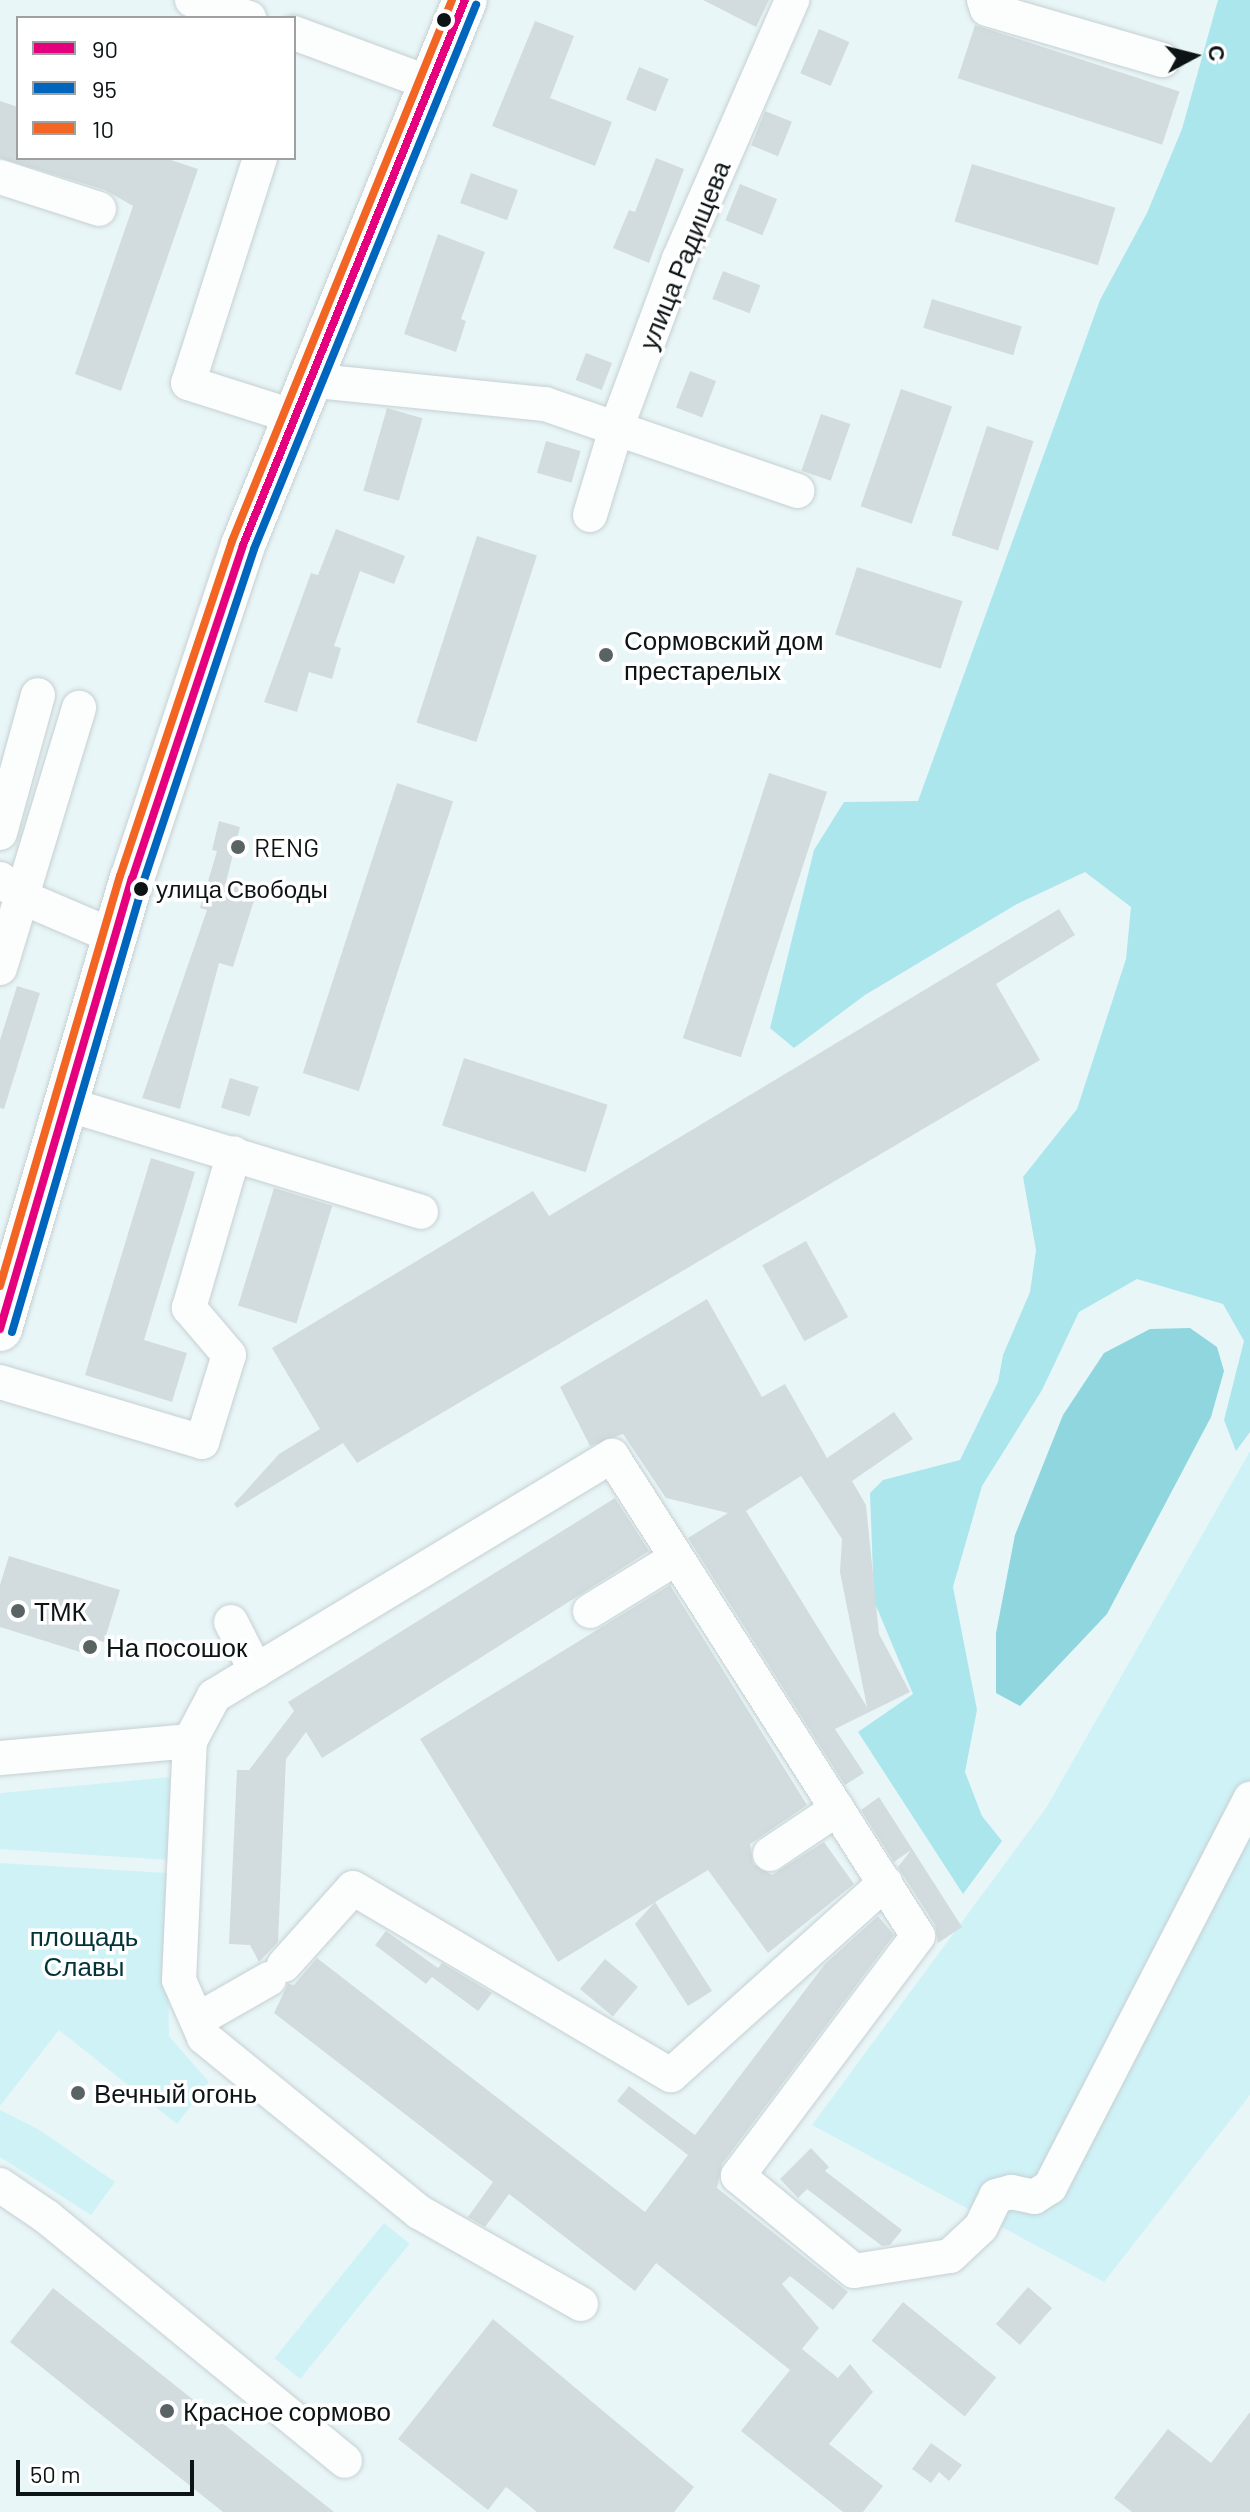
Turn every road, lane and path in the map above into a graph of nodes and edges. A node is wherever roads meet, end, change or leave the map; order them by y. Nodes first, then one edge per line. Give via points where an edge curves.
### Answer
1 (192, 0) edge
2 (465, 0) edge
3 (792, 0) edge
4 (984, 0) edge
5 (243, 16) edge
6 (296, 40) edge
7 (1163, 60) dead end
8 (429, 83) junction
9 (259, 160) edge
10 (0, 177) edge
11 (99, 209) dead end
12 (300, 398) junction
13 (617, 426) junction
14 (797, 491) dead end
15 (590, 515) dead end
16 (38, 695) dead end
17 (79, 708) dead end
18 (0, 833) edge
19 (12, 888) edge
20 (115, 937) junction
21 (0, 968) edge
22 (66, 1104) junction
23 (234, 1153) junction
24 (421, 1212) dead end
25 (0, 1329) edge
26 (0, 1382) edge
27 (676, 1558) junction
28 (590, 1611) dead end
29 (231, 1622) dead end
30 (256, 1671) junction
31 (190, 1741) junction
32 (0, 1758) edge
33 (1250, 1799) edge
34 (837, 1809) junction
35 (770, 1854) dead end
36 (885, 1883) junction
37 (197, 2020) junction
38 (0, 2185) edge
39 (581, 2304) dead end
40 (345, 2461) dead end

1 - 5 street
2 - 8 main road
3 - 13 street, улица Радищева via 679,259
4 - 7 street via 987,9
6 - 8 street
8 - 12 main road
9 - 12 street via 188,383
10 - 11 street
12 - 13 street via 545,404
12 - 20 main road via 243,545
13 - 14 street
13 - 15 street, улица Радищева
16 - 18 street
17 - 19 street
19 - 20 street
19 - 21 street
20 - 22 main road
22 - 23 street
22 - 25 main road
23 - 24 street
23 - 26 street via 189,1308 229,1355 202,1442
27 - 28 street
27 - 30 street via 612,1456
27 - 34 street
29 - 30 street
30 - 31 street via 214,1696
31 - 32 street
31 - 37 street via 179,1980
33 - 36 street via 1050,2187 1034,2197 1011,2192 996,2196 981,2227 950,2256 854,2271 738,2176 918,1936
34 - 35 street
34 - 36 street
36 - 37 street via 671,2075 353,1888 276,1972
37 - 39 street via 204,2037 240,2071 419,2212
38 - 40 street via 47,2217

